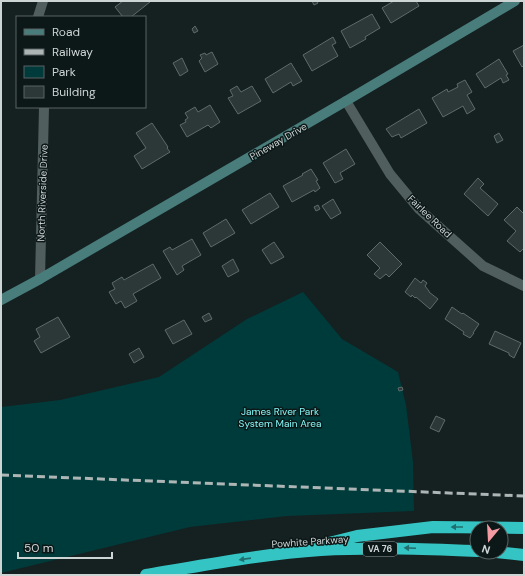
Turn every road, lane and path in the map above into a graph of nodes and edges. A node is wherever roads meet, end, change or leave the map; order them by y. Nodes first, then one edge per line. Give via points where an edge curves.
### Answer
1 (43, 1) edge
2 (515, 1) edge
3 (38, 16) edge
4 (346, 101) junction
5 (44, 108) edge
6 (40, 279) junction
7 (524, 286) edge
8 (1, 300) edge
9 (524, 528) edge
10 (469, 550) edge
11 (509, 553) edge
12 (284, 554) junction
13 (524, 555) edge
14 (146, 575) edge

1 - 3 street
2 - 4 street, Pineway Drive
4 - 6 street, Pineway Drive
4 - 7 street, Fairlee Road via 390,174 419,209 484,266
5 - 6 street, North Riverside Drive
6 - 8 street, Pineway Drive
9 -> 12 highway via 433,527 357,536
10 -> 12 highway, Powhite Parkway / VA 76 via 398,548
11 - 13 highway
12 -> 14 highway, Powhite Parkway / VA 76

